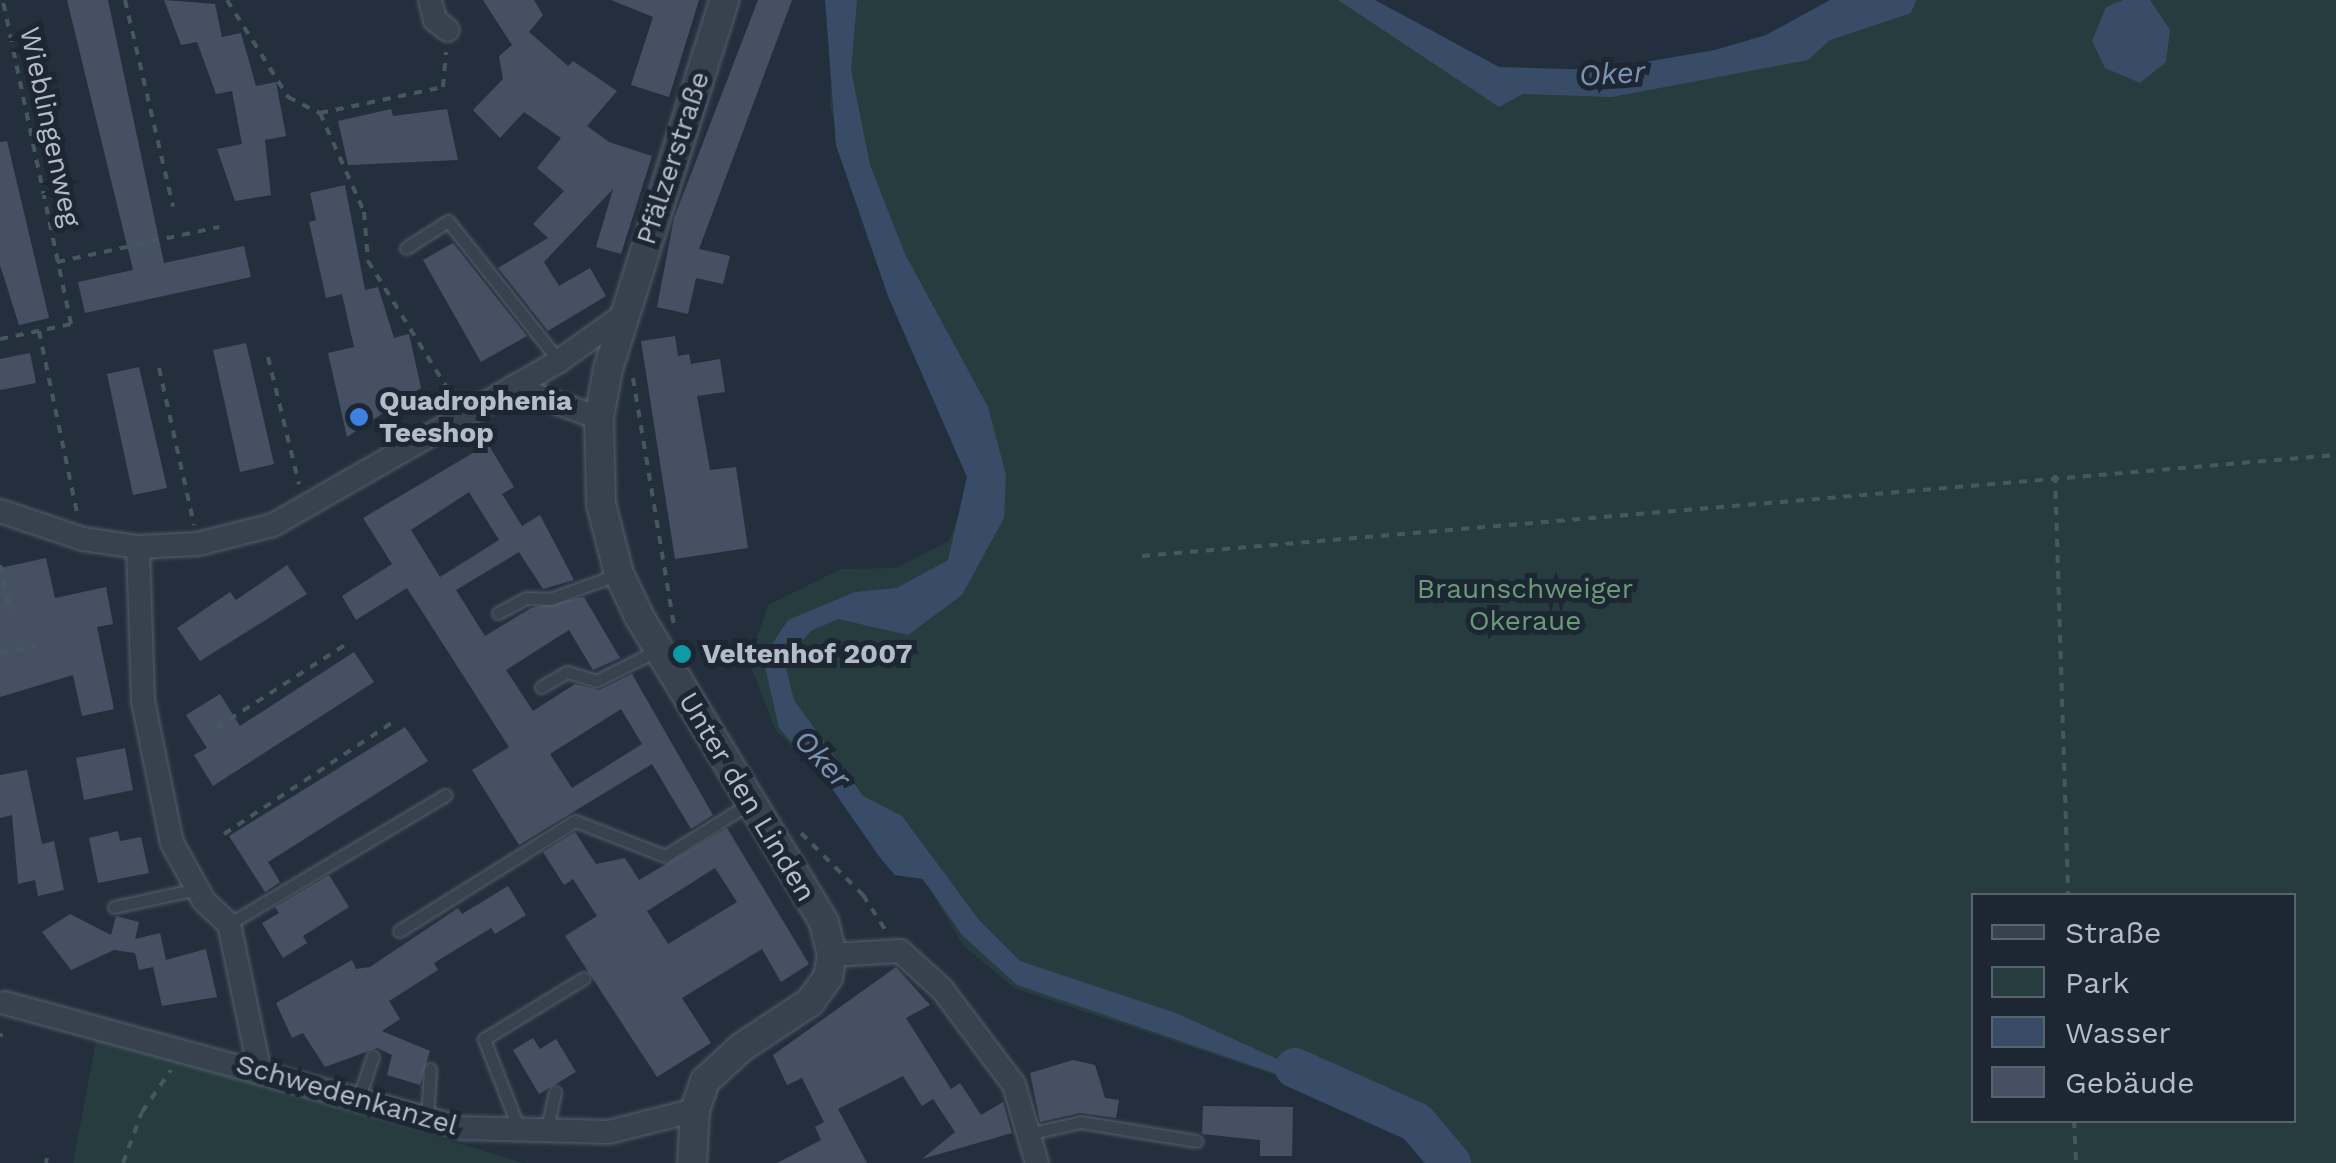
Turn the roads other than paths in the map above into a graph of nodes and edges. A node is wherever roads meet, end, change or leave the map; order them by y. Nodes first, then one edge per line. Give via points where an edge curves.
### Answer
1 (430, 0) edge
2 (724, 0) edge
3 (448, 30) road end
4 (406, 248) dead end
5 (622, 316) junction
6 (559, 361) junction
7 (514, 387) junction
8 (599, 418) junction
9 (0, 510) edge
10 (138, 548) junction
11 (619, 574) junction
12 (498, 613) dead end
13 (666, 639) junction
14 (541, 686) dead end
15 (446, 795) dead end
16 (750, 804) junction
17 (197, 889) junction
18 (114, 907) dead end
19 (228, 924) junction
20 (399, 932) dead end
21 (832, 955) junction
22 (584, 978) dead end
23 (5, 1002) dead end
24 (372, 1056) dead end
25 (430, 1069) dead end
26 (260, 1072) junction
27 (554, 1092) dead end
28 (358, 1101) junction
29 (694, 1110) junction
30 (426, 1122) junction
31 (520, 1133) junction
32 (546, 1133) junction
33 (1032, 1133) junction
34 (1196, 1140) dead end
35 (692, 1163) edge
36 (1037, 1163) edge

1 - 3 street via 435,20
2 - 5 street, Pfälzerstraße
4 - 6 lane via 448,220
5 - 6 street
5 - 8 street, Unter den Linden
6 - 7 street
7 - 8 street
7 - 10 street via 309,509 198,544
8 - 11 street, Unter den Linden via 601,504
9 - 10 street via 83,539
10 - 17 street via 147,735 172,843
11 - 12 lane via 550,599 526,598
11 - 13 street, Unter den Linden
13 - 14 lane via 596,681 566,672
13 - 16 street, Unter den Linden
15 - 19 lane
16 - 20 lane via 664,856 576,821
16 - 21 street, Unter den Linden via 824,922
17 - 18 lane
17 - 19 street
19 - 26 street
21 - 29 street via 820,992 714,1070
21 - 33 street via 900,952 989,1043
22 - 31 lane via 484,1038
23 - 26 street, Schwedenkanzel
24 - 28 lane
25 - 30 lane
26 - 28 street, Schwedenkanzel
27 - 32 lane
28 - 30 street, Schwedenkanzel
29 - 32 street, Schwedenkanzel via 609,1132
29 - 35 street
30 - 31 street, Schwedenkanzel
31 - 32 street, Schwedenkanzel
33 - 34 lane via 1081,1122
33 - 36 street

